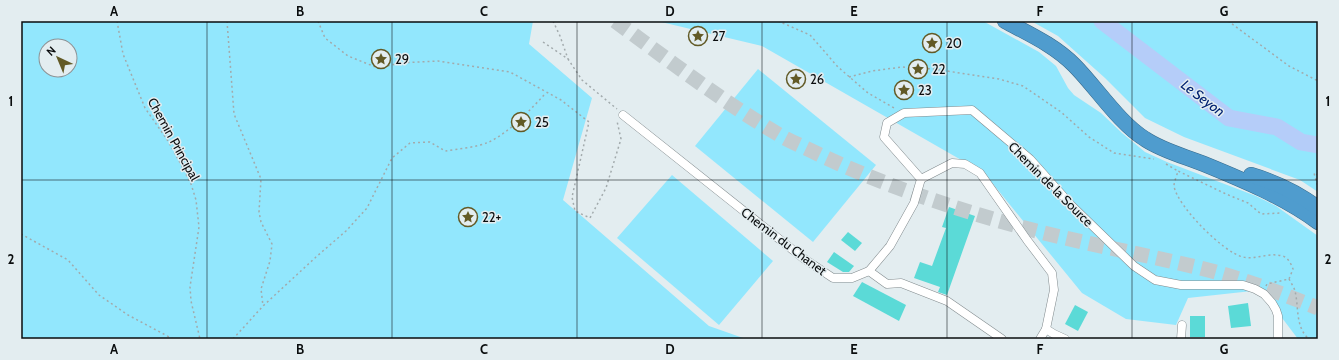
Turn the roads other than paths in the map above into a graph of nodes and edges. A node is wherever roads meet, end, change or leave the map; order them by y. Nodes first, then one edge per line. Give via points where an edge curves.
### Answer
1 (1005, 21) edge
2 (623, 115) road end
3 (1205, 164) junction
4 (921, 179) junction
5 (1318, 208) edge
6 (1318, 222) edge
7 (869, 271) junction
8 (1182, 325) dead end
9 (1046, 329) junction
10 (1280, 338) edge
11 (1002, 339) edge
12 (1040, 339) edge
13 (1065, 339) edge
14 (1181, 339) edge

1 - 3 highway via 1063,55 1144,138 1160,148
2 - 7 street, Chemin du Chanet via 803,258 833,278 852,278
3 - 5 highway via 1281,186
3 - 6 highway via 1283,200
4 - 7 street via 914,203 890,246
4 - 9 street via 952,163 965,164 980,173 1052,273 1054,290
4 - 10 street, Chemin de la Source via 884,137 887,123 904,114 972,110 1030,159 1071,205 1134,266 1155,280 1181,285 1243,285 1264,294 1276,310
7 - 11 street via 887,284 901,283 947,301
8 - 14 street
9 - 12 street
9 - 13 street

